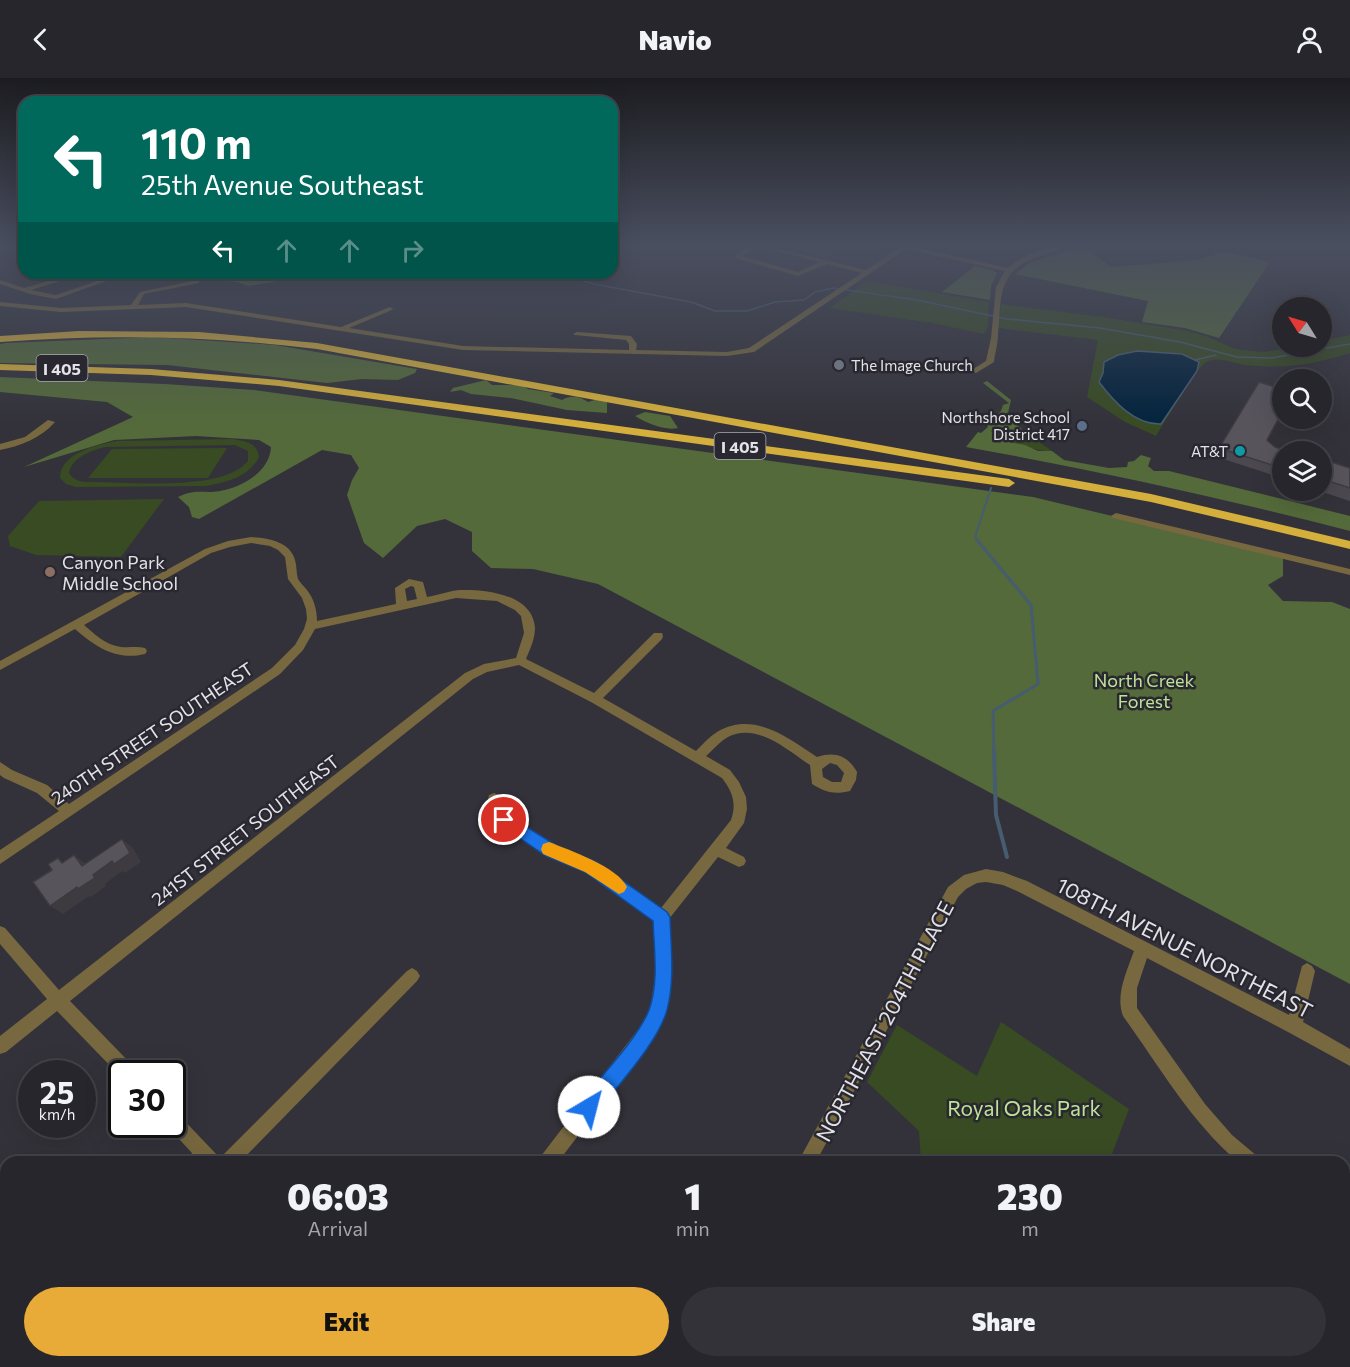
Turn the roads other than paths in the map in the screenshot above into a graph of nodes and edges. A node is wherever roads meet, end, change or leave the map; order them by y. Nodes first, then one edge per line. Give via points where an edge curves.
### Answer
1 (13, 306) edge
2 (155, 306) edge
3 (194, 306) edge
4 (816, 306) edge
5 (997, 306) edge
6 (133, 307) joint
7 (390, 309) dead end
8 (344, 329) junction
9 (577, 334) dead end
10 (0, 337) edge
11 (632, 351) junction
12 (0, 367) edge
13 (976, 371) dead end
14 (51, 422) dead end
15 (1, 447) edge
16 (1116, 516) dead end
17 (1350, 543) edge
18 (1350, 554) edge
19 (1350, 572) edge
20 (423, 602) junction
21 (402, 606) junction
22 (76, 624) junction
23 (312, 626) junction
24 (658, 636) dead end
25 (141, 651) dead end
26 (520, 660) junction
27 (0, 666) edge
28 (595, 699) junction
29 (697, 757) junction
30 (818, 764) dead end
31 (0, 767) edge
32 (494, 799) dead end
33 (68, 811) junction
34 (717, 850) junction
35 (0, 858) edge
36 (739, 861) dead end
37 (998, 876) joint
38 (662, 917) junction
39 (0, 934) edge
40 (1142, 949) junction
41 (1306, 971) dead end
42 (412, 976) dead end
43 (58, 1000) junction
44 (1293, 1026) junction
45 (0, 1046) edge
46 (1350, 1058) edge
47 (116, 1060) edge
48 (186, 1138) edge
49 (201, 1156) edge
50 (234, 1156) edge
51 (552, 1156) edge
52 (810, 1156) edge
53 (1244, 1156) edge

1 - 6 street via 61,310
2 - 6 street
3 - 8 street
4 - 11 street via 757,346 738,354
5 - 13 street via 990,362
7 - 8 street
8 - 11 street via 462,348
9 - 11 street via 628,338 633,344
10 - 17 highway, I 405 via 192,333 345,349 1153,494 1243,513
12 - 18 highway, I 405 via 125,371 294,385 1030,486 1184,514
14 - 15 street via 42,432
16 - 19 street
20 - 21 street
20 - 21 street via 419,584 409,582 400,588
20 - 26 street via 479,593 511,603 523,611 529,623 528,640
21 - 23 street
22 - 23 street via 222,545 259,541 283,548 291,560 293,578 307,598
22 - 25 street via 106,649 117,653
22 - 27 street
23 - 33 street, 240TH STREET SOUTHEAST via 298,651 276,671
24 - 28 street
26 - 28 street
26 - 43 street, 241ST STREET SOUTHEAST via 484,668 469,676
28 - 29 street
29 - 30 street via 726,732 747,728 773,735
29 - 34 street via 726,774 741,799 737,823
31 - 33 street via 42,789
32 - 38 street via 504,820 552,851 591,867
33 - 35 street, 240TH STREET SOUTHEAST
34 - 36 street
34 - 38 street
37 - 40 street, 108TH AVENUE NORTHEAST
37 - 52 street, NORTHEAST 204TH PLACE via 976,877 962,882 953,892
38 - 51 street via 663,978 658,1011 646,1033
39 - 43 street
40 - 44 street, 108TH AVENUE NORTHEAST
40 - 53 street via 1129,988 1129,1011 1199,1110
41 - 44 street
42 - 50 street
43 - 45 street, 241ST STREET SOUTHEAST
43 - 47 street
44 - 46 street, 108TH AVENUE NORTHEAST
48 - 49 street

